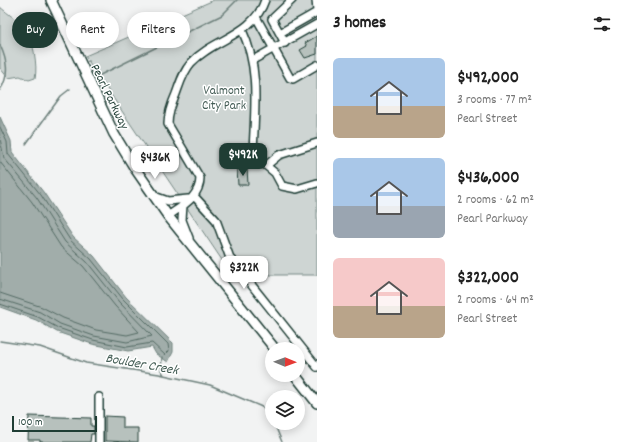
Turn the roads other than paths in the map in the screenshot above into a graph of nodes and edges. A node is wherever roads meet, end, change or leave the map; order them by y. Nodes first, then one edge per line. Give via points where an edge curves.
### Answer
1 (50, 0) edge
2 (265, 0) edge
3 (292, 0) edge
4 (316, 0) edge
5 (317, 12) edge
6 (256, 17) junction
7 (317, 24) edge
8 (242, 30) junction
9 (280, 33) junction
10 (285, 42) junction
11 (274, 49) junction
12 (253, 60) junction
13 (317, 65) edge
14 (317, 143) edge
15 (267, 165) junction
16 (317, 183) edge
17 (152, 194) junction
18 (192, 197) junction
19 (183, 205) junction
20 (168, 216) junction
21 (194, 248) junction
22 (269, 342) edge
23 (317, 367) edge
24 (301, 382) edge
25 (100, 398) dead end
26 (316, 403) edge
27 (99, 442) edge

1 - 17 main road, Pearl Parkway via 114,134
2 - 6 street
3 - 9 street via 272,19
4 - 5 street
5 - 9 street
6 - 8 street
6 - 11 street
7 - 10 street
8 - 12 street
8 - 18 street via 190,64 181,78 172,105 169,127 200,178 199,187
9 - 10 street
10 - 11 street
11 - 12 street
11 - 13 street via 290,78 293,79
12 - 15 street via 253,155
14 - 15 street via 279,155
15 - 16 street via 282,186 297,189
17 - 18 street via 168,201
17 - 20 main road, Pearl Parkway
18 - 19 street
18 - 23 street via 216,220 230,258
19 - 20 street
19 - 21 street via 182,220
20 - 21 main road, Pearl Parkway
21 - 22 main road, Pearl Parkway
24 - 26 main road
25 - 27 street

